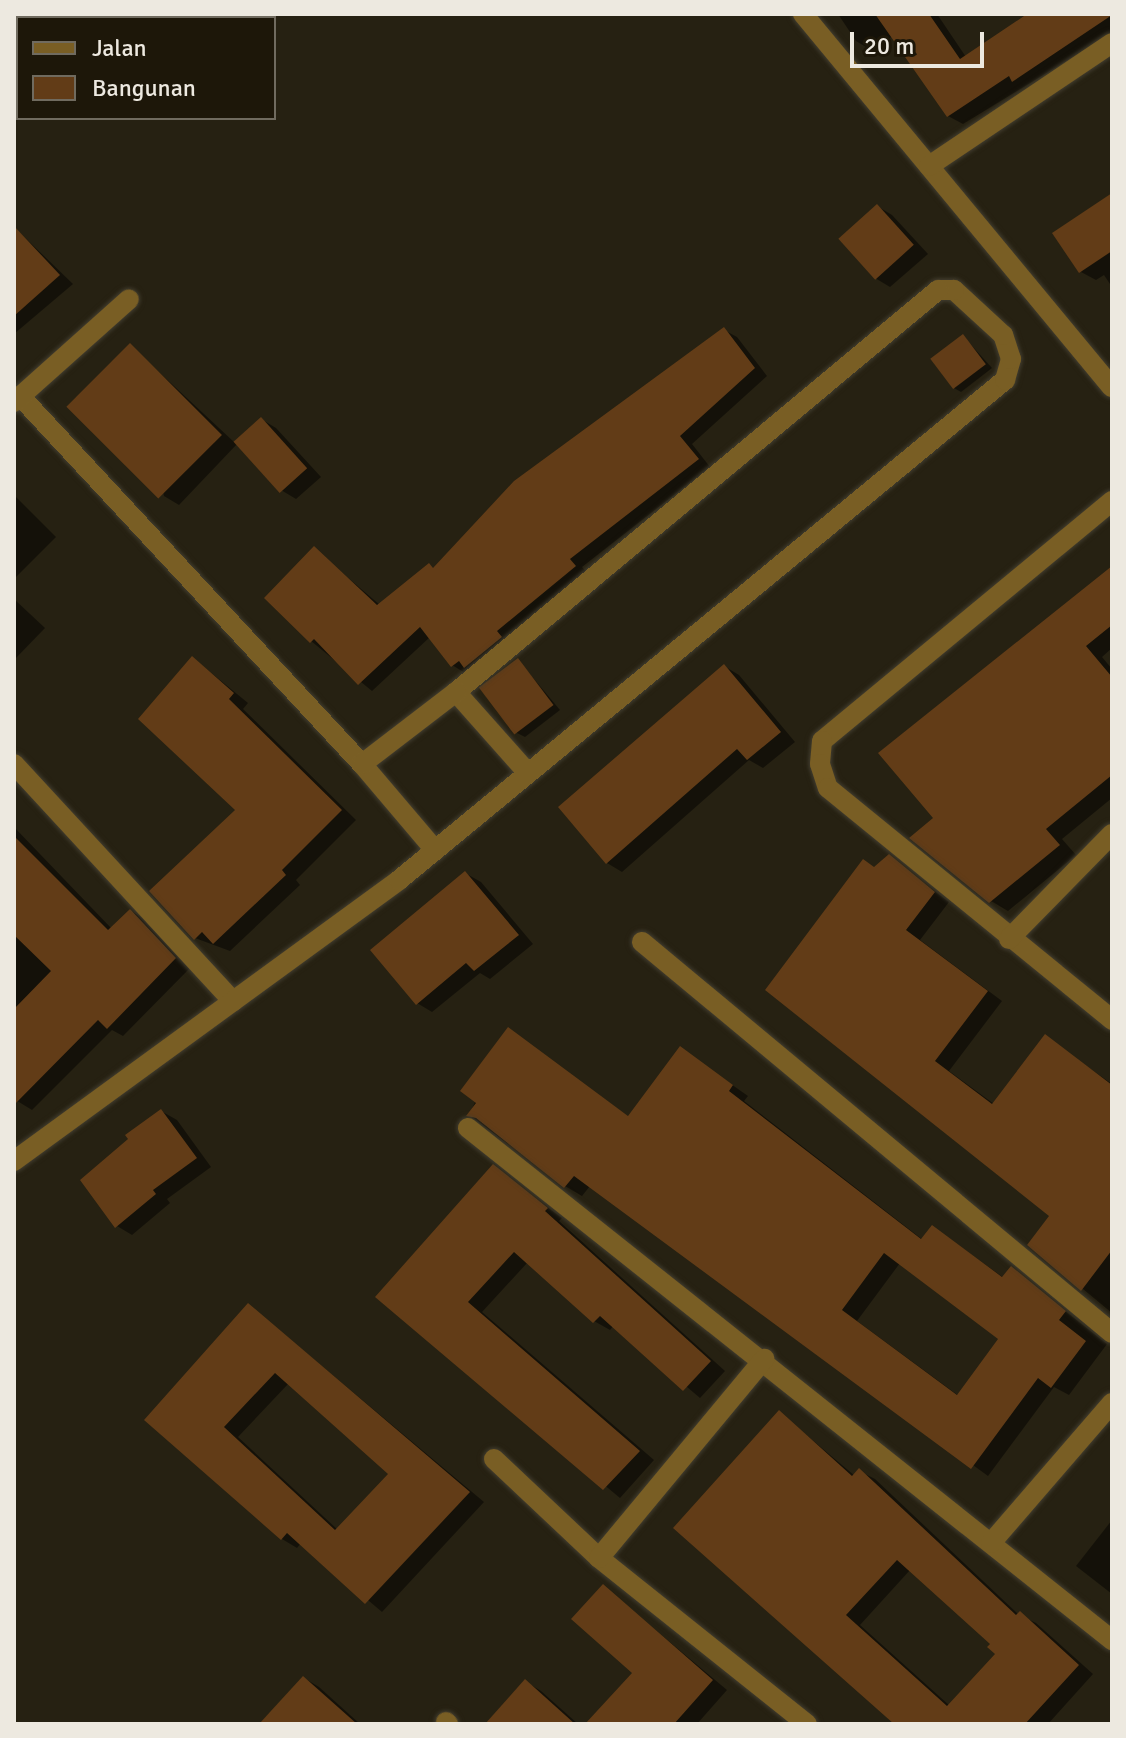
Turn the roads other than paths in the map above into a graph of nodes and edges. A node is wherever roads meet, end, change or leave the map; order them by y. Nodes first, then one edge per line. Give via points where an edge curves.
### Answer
1 (803, 14) edge
2 (1112, 43) edge
3 (929, 166) junction
4 (129, 299) dead end
5 (1112, 387) edge
6 (17, 399) edge
7 (1112, 501) edge
8 (456, 692) junction
9 (14, 764) edge
10 (362, 764) junction
11 (528, 773) junction
12 (1112, 834) edge
13 (435, 850) junction
14 (1009, 939) junction
15 (642, 942) dead end
16 (233, 1001) junction
17 (1112, 1020) edge
18 (468, 1128) dead end
19 (14, 1161) edge
20 (1112, 1333) edge
21 (764, 1359) junction
22 (1112, 1403) edge
23 (494, 1459) dead end
24 (991, 1543) junction
25 (599, 1558) junction
26 (1112, 1640) edge
27 (807, 1724) edge

1 - 3 street
2 - 3 street
3 - 5 street
4 - 6 street
6 - 10 street
7 - 14 street via 822,741 820,764 828,788
8 - 10 street
8 - 11 street
8 - 11 street via 938,290 954,290 1003,335 1011,359 1005,380
9 - 16 street
10 - 13 street
11 - 13 street
12 - 14 street
13 - 16 street
14 - 17 street
15 - 20 street
16 - 19 street
18 - 21 street
21 - 24 street
21 - 25 street
22 - 24 street
23 - 25 street
24 - 26 street
25 - 27 street

